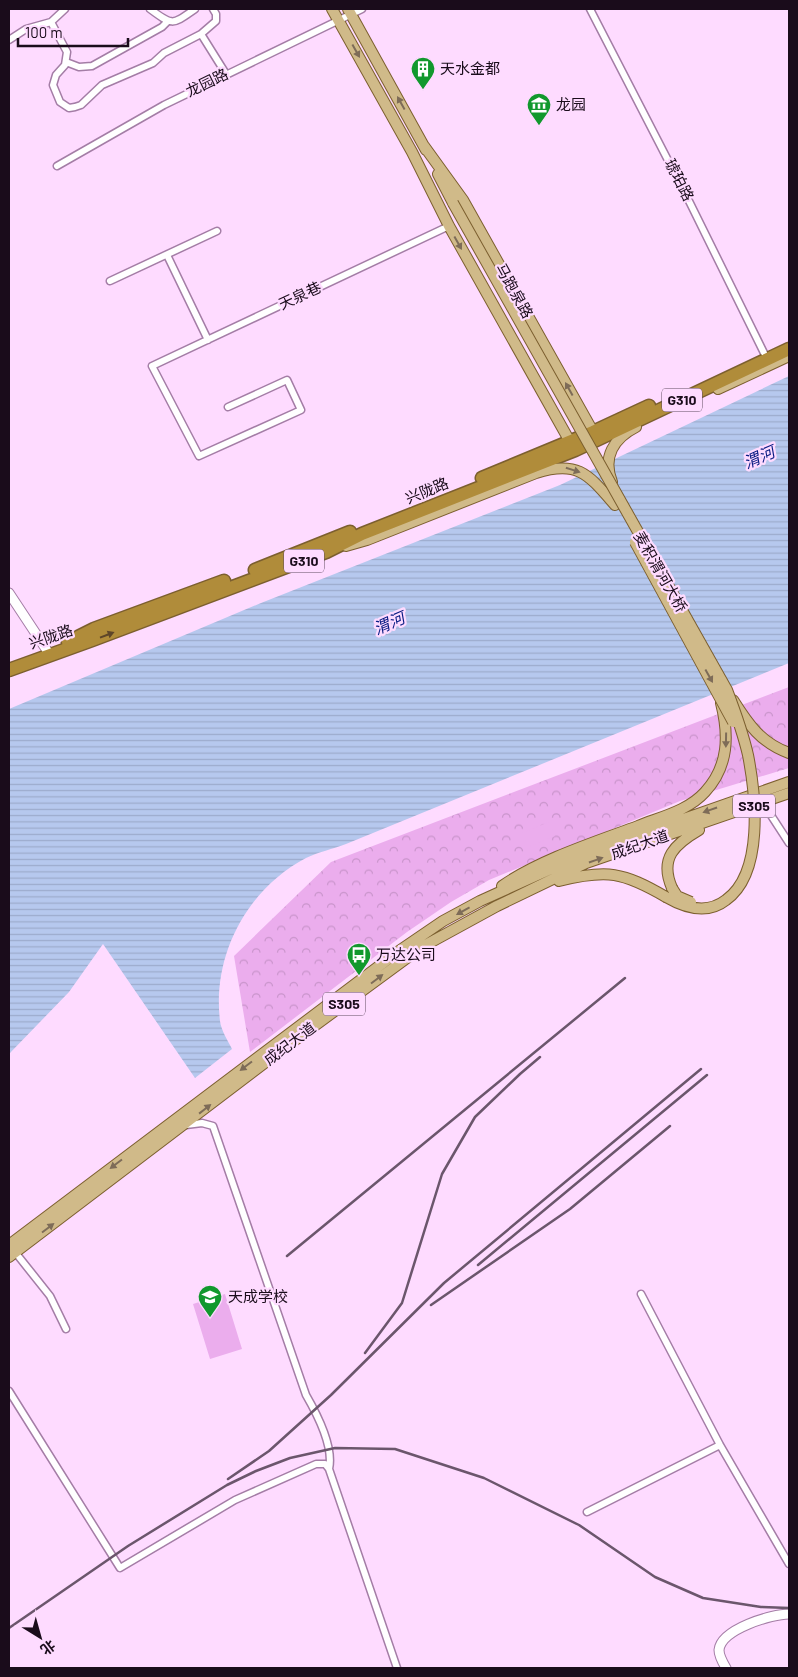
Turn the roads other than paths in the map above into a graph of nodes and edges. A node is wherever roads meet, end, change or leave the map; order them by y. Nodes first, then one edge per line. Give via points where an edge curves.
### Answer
1 (65, 9) edge
2 (150, 9) edge
3 (196, 9) edge
4 (213, 9) edge
5 (332, 9) edge
6 (362, 9) edge
7 (590, 9) edge
8 (350, 11) edge
9 (338, 19) junction
10 (51, 22) junction
11 (168, 22) junction
12 (202, 34) junction
13 (9, 40) edge
14 (66, 62) junction
15 (226, 74) junction
16 (424, 146) junction
17 (412, 152) junction
18 (57, 166) dead end
19 (450, 204) junction
20 (449, 226) junction
21 (216, 231) dead end
22 (167, 255) junction
23 (110, 281) dead end
24 (208, 340) junction
25 (789, 341) edge
26 (789, 349) edge
27 (764, 353) junction
28 (789, 356) edge
29 (228, 406) dead end
30 (595, 436) junction
31 (573, 446) junction
32 (617, 503) junction
33 (326, 552) junction
34 (9, 593) edge
35 (9, 603) edge
36 (46, 653) junction
37 (28, 662) junction
38 (9, 670) edge
39 (722, 691) junction
40 (789, 753) edge
41 (789, 782) edge
42 (789, 793) edge
43 (763, 803) junction
44 (718, 818) junction
45 (789, 843) edge
46 (539, 886) junction
47 (668, 892) junction
48 (480, 901) junction
49 (185, 1125) junction
50 (11, 1251) edge
51 (641, 1294) dead end
52 (66, 1329) dead end
53 (9, 1391) edge
54 (720, 1445) junction
55 (329, 1469) junction
56 (587, 1512) dead end
57 (789, 1564) edge
58 (789, 1614) edge
59 (397, 1668) edge
60 (726, 1668) edge

1 - 10 street
2 - 11 street
3 - 11 street via 178,21
4 - 12 street via 216,21
5 - 9 main road, 马跑泉路
6 - 8 street, 龙园路
7 - 27 street, 琥珀路
8 - 9 street, 龙园路
16 -> 8 main road, 马跑泉路
9 - 15 street, 龙园路
9 -> 17 main road, 马跑泉路
10 - 13 street via 26,28
10 - 14 street via 67,52
11 - 14 street via 92,66
12 - 14 street via 164,53 152,63 102,85 81,105 69,108 63,105 53,89 54,78
12 - 15 street
15 - 18 street, 龙园路 via 164,104
16 - 19 main road, 马跑泉路
30 -> 16 main road, 马跑泉路 via 463,200
17 - 19 main road, 马跑泉路
17 - 20 main road, 马跑泉路
19 - 32 main road, 麦积渭河大桥
20 - 24 street, 天泉巷
20 -> 31 main road, 马跑泉路
21 - 22 street
22 - 23 street
22 - 24 street
24 - 29 street, 天泉巷 via 152,366 199,456 301,410 287,380
25 - 27 highway, 兴陇路
26 - 30 highway, 兴陇路 / G310
27 - 30 highway, 兴陇路
28 - 32 main road, bridge via 618,438 612,448 608,468
30 - 31 highway, 兴陇路
31 - 33 highway, 兴陇路 / G310
31 - 36 highway, 兴陇路 via 94,629
33 -> 32 main road via 367,540 536,472 563,467 586,475
32 - 39 main road, 麦积渭河大桥, bridge
37 -> 33 highway, 兴陇路 / G310
34 - 36 main road
35 - 36 main road
36 - 37 highway, 兴陇路
37 - 38 highway, G310
39 - 40 main road, bridge via 758,734
39 - 47 main road, 麦积渭河大桥, bridge via 741,729 753,781 754,831 748,869 737,890 712,908 688,907
39 -> 48 main road, bridge via 727,742 720,769 704,793 679,810 514,877
41 -> 48 main road, 成纪大道 via 584,854
42 - 43 main road, 成纪大道 / S305
43 - 44 main road, 成纪大道 / S305
43 - 45 street
46 -> 44 main road, 成纪大道 / S305 via 586,863
44 - 47 main road via 675,846 666,868
46 - 47 main road, 麦积渭河大桥 via 587,874 610,874
49 -> 46 main road, 成纪大道 / S305 via 422,947
48 -> 50 main road, 成纪大道 via 399,951
50 -> 49 main road, 成纪大道 / S305
49 - 55 street via 202,1123 213,1126 306,1395 319,1418 331,1460
50 - 52 street via 50,1296
51 - 54 street
53 - 55 street via 120,1568 235,1500 316,1464 324,1464
54 - 56 street
54 - 57 street
55 - 59 street
58 - 60 main road via 763,1619 732,1631 719,1650

